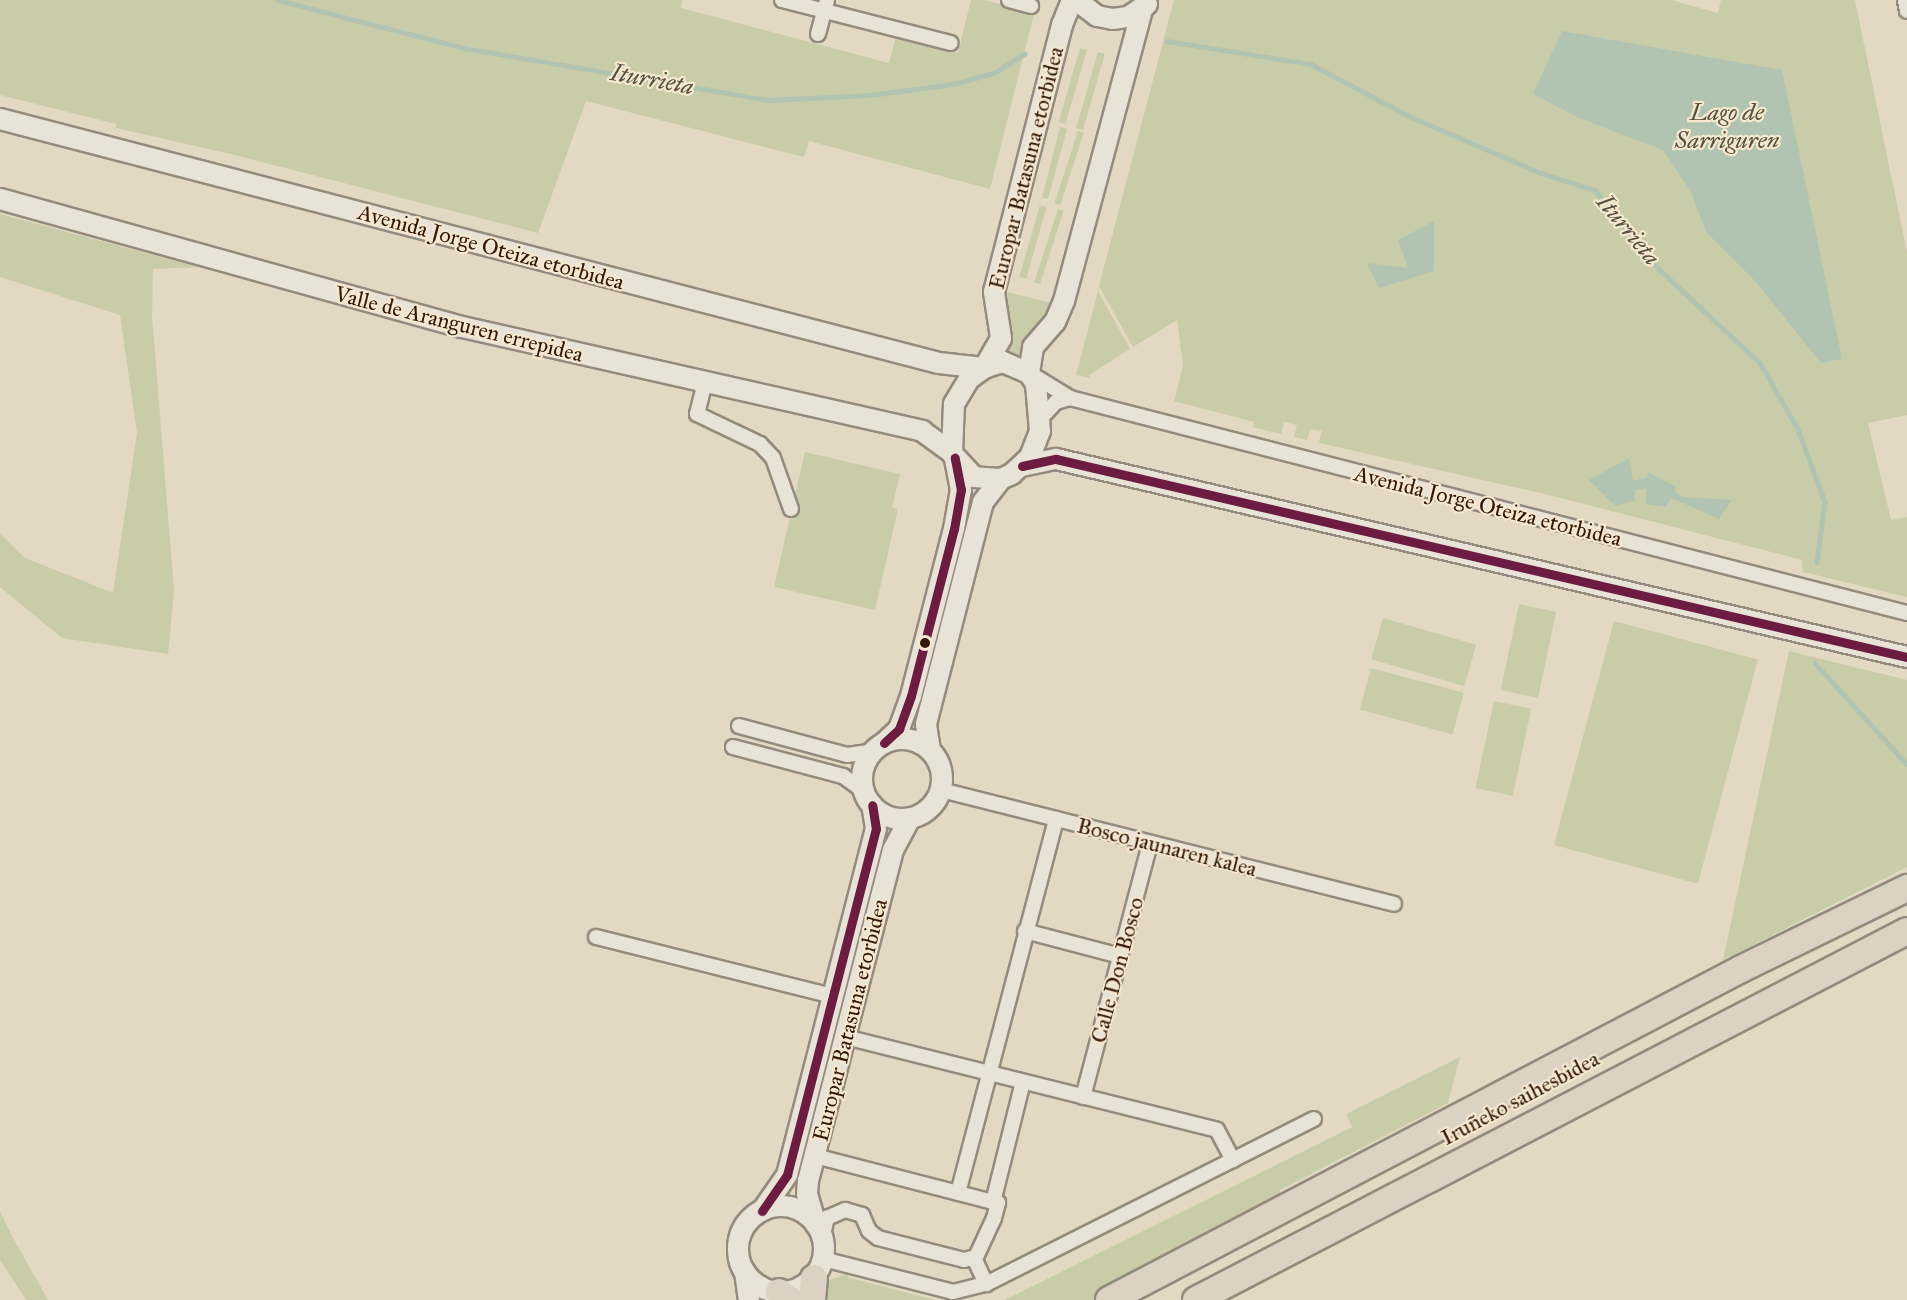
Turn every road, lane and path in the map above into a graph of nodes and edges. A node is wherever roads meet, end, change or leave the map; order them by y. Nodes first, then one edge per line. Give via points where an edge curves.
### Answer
1 (782, 0) edge
2 (1009, 0) edge
3 (1074, 0) edge
4 (1905, 0) edge
5 (826, 5) edge
6 (1146, 5) edge
7 (1031, 6) dead end
8 (1907, 11) edge
9 (818, 34) dead end
10 (951, 44) dead end
11 (0, 119) edge
12 (0, 199) edge
13 (939, 363) junction
14 (984, 368) junction
15 (1029, 373) junction
16 (705, 382) junction
17 (1070, 398) junction
18 (953, 411) junction
19 (1040, 425) junction
20 (922, 431) junction
21 (953, 456) junction
22 (1056, 459) junction
23 (1022, 466) junction
24 (1001, 479) junction
25 (791, 510) dead end
26 (1907, 613) edge
27 (1907, 657) edge
28 (739, 726) dead end
29 (733, 747) dead end
30 (879, 747) junction
31 (930, 750) junction
32 (941, 790) junction
33 (869, 799) junction
34 (910, 818) junction
35 (1056, 819) junction
36 (1150, 843) junction
37 (1903, 891) edge
38 (1394, 904) dead end
39 (1907, 931) edge
40 (1025, 932) junction
41 (596, 937) dead end
42 (1907, 948) edge
43 (1120, 956) junction
44 (832, 996) junction
45 (845, 1037) junction
46 (991, 1074) junction
47 (1023, 1082) junction
48 (1600, 1091) junction
49 (1083, 1097) junction
50 (1314, 1119) dead end
51 (815, 1156) junction
52 (1233, 1160) junction
53 (958, 1193) junction
54 (993, 1202) junction
55 (762, 1211) junction
56 (819, 1232) junction
57 (974, 1258) junction
58 (745, 1272) junction
59 (816, 1279) edge
60 (986, 1284) junction
61 (778, 1296) edge
62 (749, 1300) edge
63 (1109, 1300) edge
64 (1134, 1300) edge
65 (1196, 1300) edge

1 - 5 street
2 - 7 street
3 - 6 street via 1097,16 1113,19
3 - 14 street, Europar Batasuna etorbidea via 1062,25 994,292 1001,338
4 - 8 street
5 - 9 street
5 - 10 street
6 - 15 street via 1064,301 1055,322 1033,347
11 - 13 street, Avenida Jorge Oteiza etorbidea
12 - 16 street, Valle de Aranguren errepidea via 352,298
13 - 14 street, Avenida Jorge Oteiza etorbidea
13 - 18 street via 956,385
14 - 15 street via 1003,362
14 - 18 street via 969,379
15 - 17 street, Avenida Jorge Oteiza etorbidea
15 - 19 street via 1039,394
16 - 20 street, Valle de Aranguren errepidea
16 - 25 street via 697,414 760,444 773,458
17 - 19 street via 1056,402
17 - 26 street, Avenida Jorge Oteiza etorbidea
18 - 20 street
18 - 21 street
19 - 22 street
19 - 23 street
20 - 21 street
21 - 24 street via 974,477
21 - 30 street via 961,490 954,529 905,715 899,729
22 - 23 street
22 - 27 street
23 - 24 street
24 - 31 street via 983,502 926,723
28 - 30 street via 847,755
29 - 33 street via 843,776
30 - 31 street via 908,739
30 - 33 street via 862,775
31 - 32 street via 941,769
32 - 34 street via 929,808
32 - 35 street, Bosco jaunaren kalea
33 - 34 street via 896,818
33 - 44 street, Europar Batasuna etorbidea via 876,829
34 - 45 street, Europar Batasuna etorbidea via 893,850
35 - 36 street, Bosco jaunaren kalea
35 - 40 street
36 - 38 street, Bosco jaunaren kalea
36 - 43 street, Calle Don Bosco
37 - 63 highway via 1715,983
37 - 64 highway, Iruñeko saihesbidea via 1818,940
39 - 48 highway, Iruñeko saihesbidea
40 - 43 street
40 - 46 street
41 - 44 street, Europar Batasuna etorbidea
42 - 48 highway via 1645,1078
43 - 49 street, Calle Don Bosco
44 - 55 street, Europar Batasuna etorbidea via 787,1175
45 - 46 street
45 - 51 street, Europar Batasuna etorbidea
46 - 47 street
46 - 53 street
47 - 49 street
47 - 54 street
48 - 65 highway, Iruñeko saihesbidea
49 - 52 street via 1217,1130
50 - 52 street
51 - 53 street
51 - 56 street, Europar Batasuna etorbidea via 807,1194
52 - 60 street
53 - 54 street
54 - 57 street via 998,1203 994,1218 982,1252
55 - 56 street via 786,1207 803,1213
55 - 58 street via 742,1231 739,1259
56 - 57 street via 827,1218 845,1210 862,1215 869,1231 878,1238 956,1259
56 - 59 street
57 - 60 street
58 - 61 street via 760,1287
58 - 62 street
59 - 60 street via 953,1292
59 - 61 street

